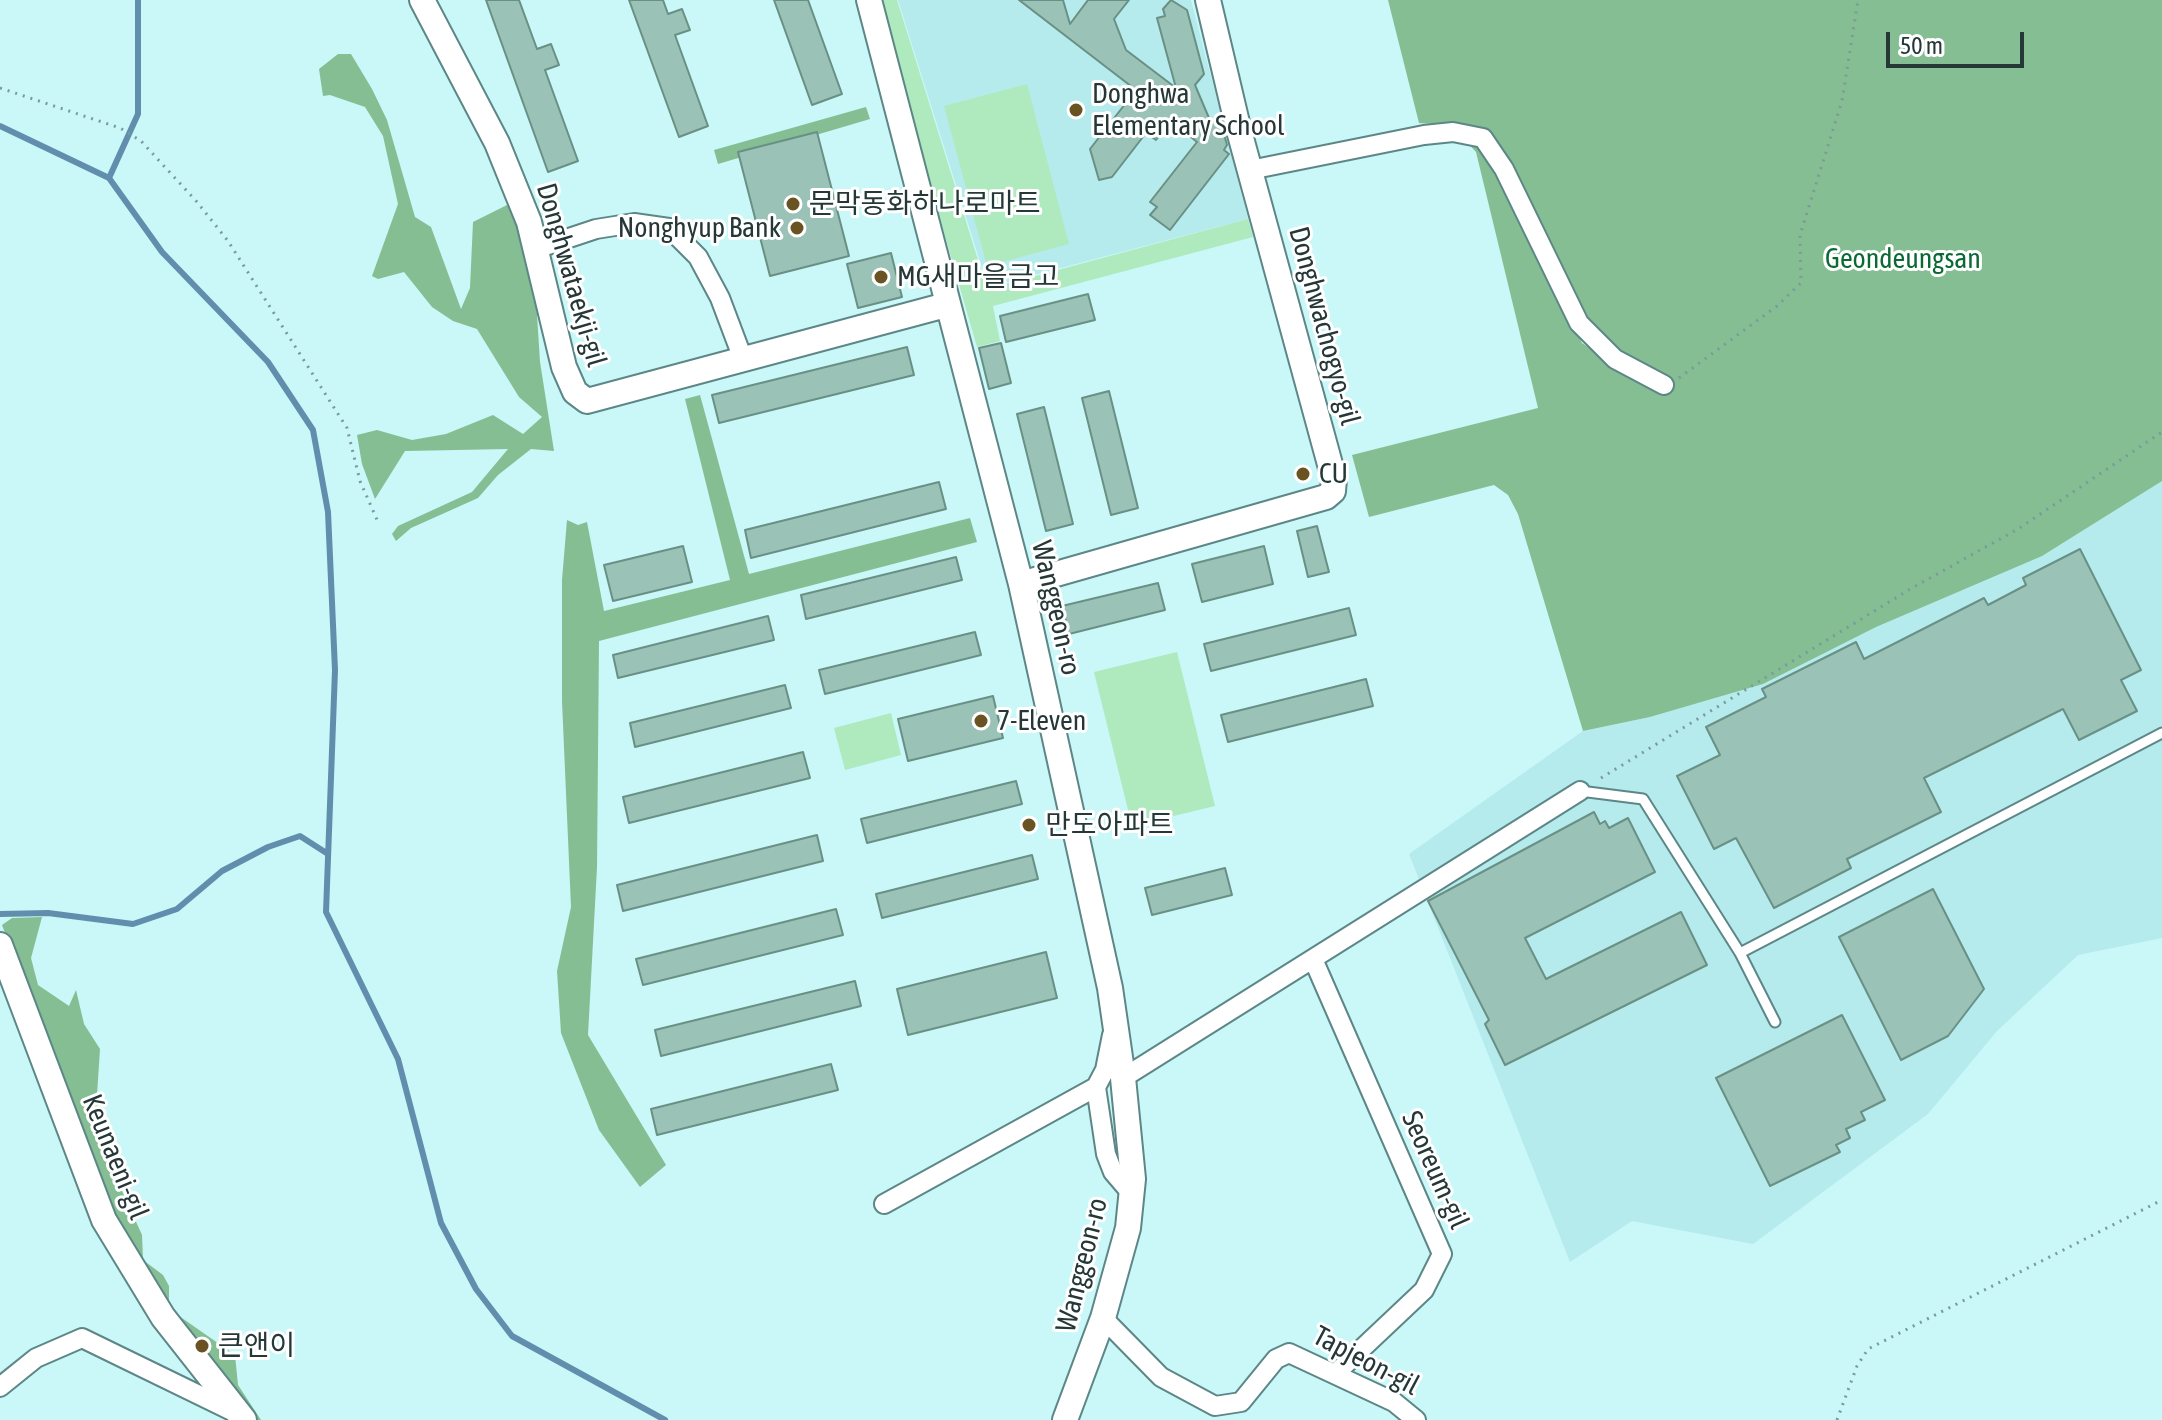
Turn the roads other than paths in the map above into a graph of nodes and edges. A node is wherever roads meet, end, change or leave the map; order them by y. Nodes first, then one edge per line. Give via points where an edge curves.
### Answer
1 (422, 0) edge
2 (869, 0) edge
3 (1208, 0) edge
4 (1250, 170) junction
5 (536, 249) junction
6 (946, 305) junction
7 (743, 359) junction
8 (1664, 385) road end
9 (1021, 584) junction
10 (2162, 733) edge
11 (1580, 791) joint
12 (0, 945) edge
13 (1740, 953) junction
14 (1313, 959) junction
15 (1115, 1021) junction
16 (1775, 1022) dead end
17 (1123, 1078) junction
18 (1096, 1087) junction
19 (1131, 1193) junction
20 (884, 1204) dead end
21 (1103, 1318) junction
22 (1335, 1374) junction
23 (0, 1387) edge
24 (240, 1416) edge
25 (1065, 1420) edge
26 (1416, 1420) edge

1 - 5 street, Donghwataekji-gil via 497,143
2 - 6 street, Wanggeon-ro
3 - 4 street, Donghwachogyo-gil
4 - 8 street via 1424,135 1453,132 1483,138 1504,169 1579,323 1615,359
4 - 9 street, Donghwachogyo-gil via 1333,491
5 - 7 street via 596,229 634,223 669,228 698,257
5 - 7 street, Donghwataekji-gil via 564,367 575,392 587,401
6 - 7 street, Donghwataekji-gil
6 - 9 street, Wanggeon-ro
9 - 15 street, Wanggeon-ro
10 - 13 lane
11 - 13 lane via 1643,799
11 - 14 street
12 - 24 street, Keunaeni-gil via 104,1220 163,1317
13 - 16 lane
14 - 17 street
14 - 22 street, Seoreum-gil via 1442,1254 1424,1290
15 - 17 street, Wanggeon-ro
15 - 18 street
17 - 19 street, Wanggeon-ro
18 - 19 street via 1106,1154
18 - 20 street
19 - 21 street, Wanggeon-ro via 1128,1228
21 - 22 street, Tapjeon-gil via 1161,1377 1215,1406 1241,1402 1276,1359 1289,1353
21 - 25 street, Wanggeon-ro
22 - 26 street, Tapjeon-gil via 1394,1402
23 - 24 street, Keunaeni-gil via 36,1358 82,1338

